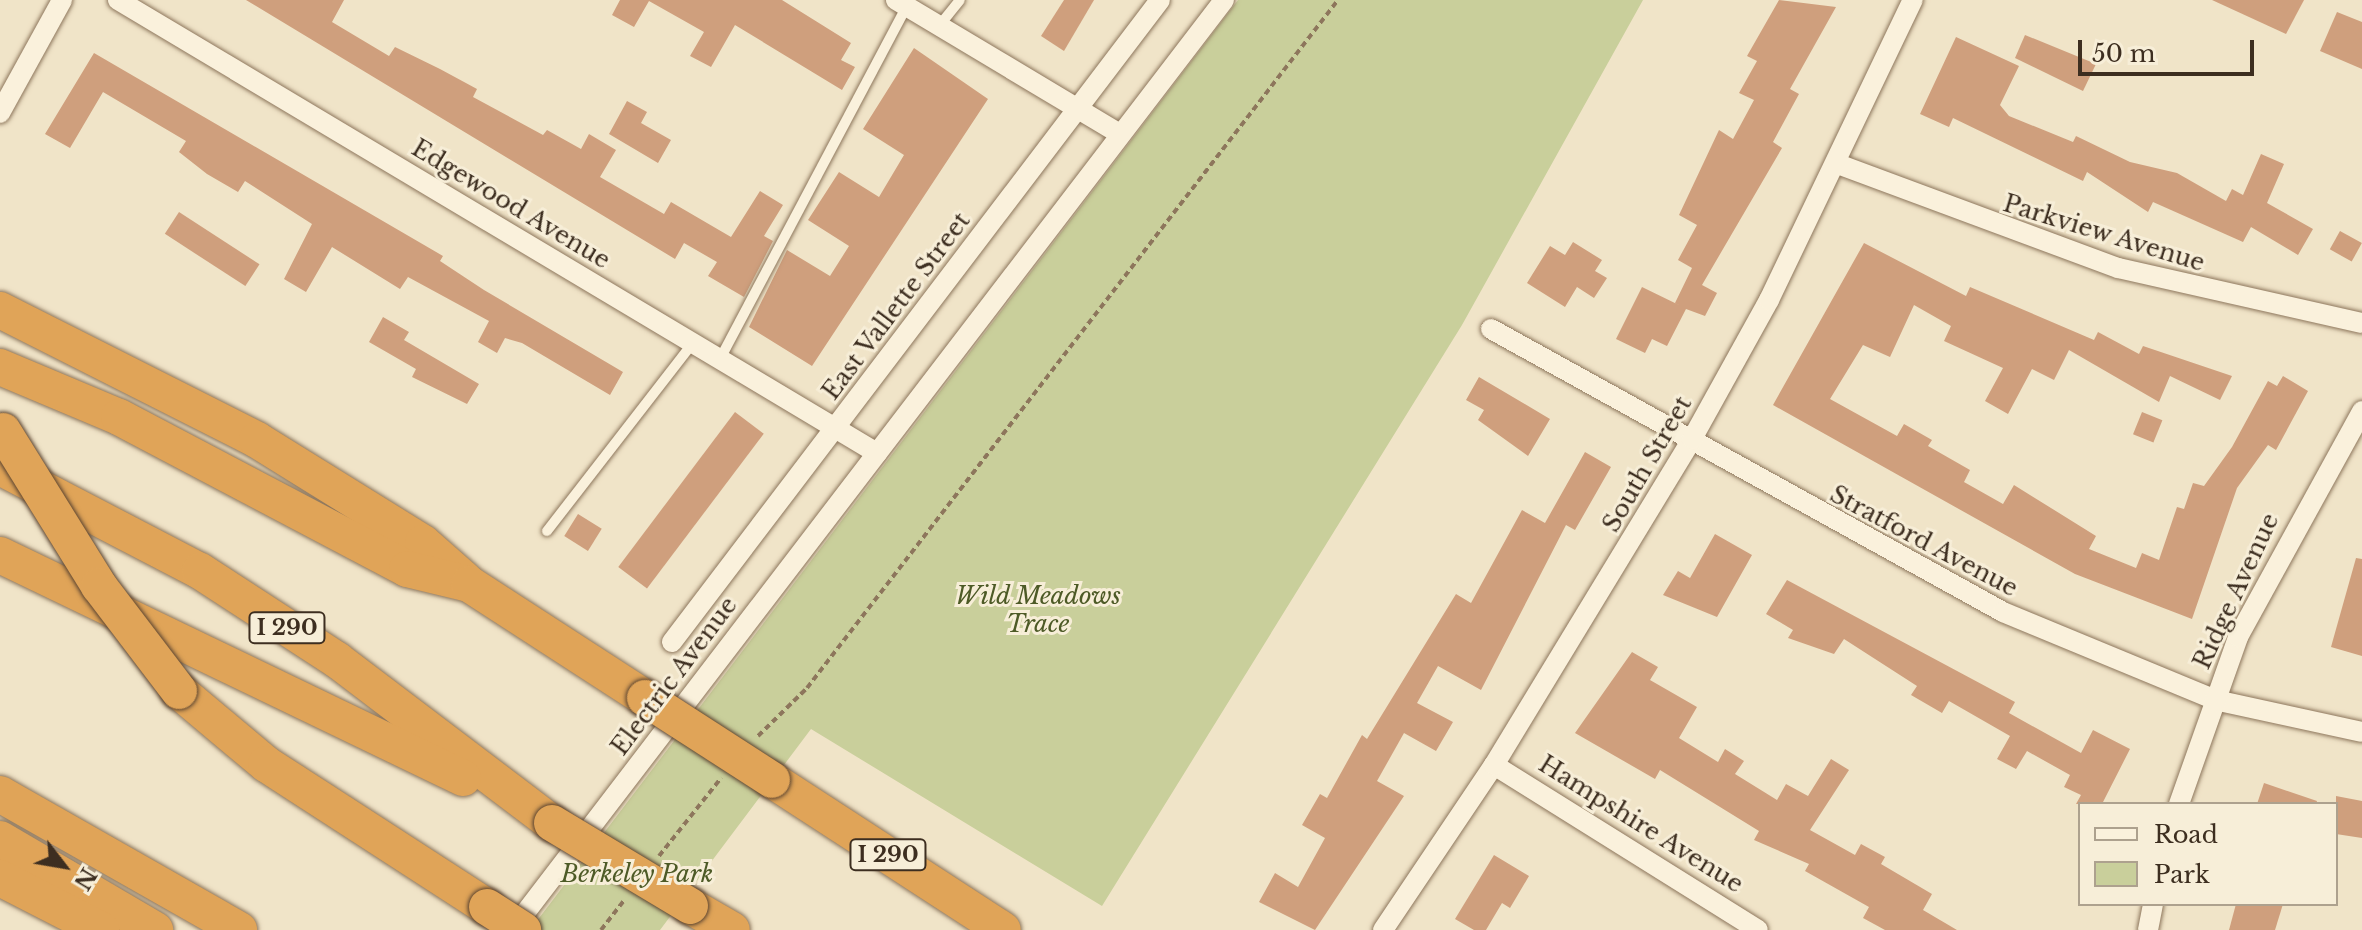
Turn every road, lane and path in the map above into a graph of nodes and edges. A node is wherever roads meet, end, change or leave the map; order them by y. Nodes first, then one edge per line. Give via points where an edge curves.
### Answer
1 (62, 0) edge
2 (118, 0) edge
3 (960, 0) edge
4 (1160, 0) edge
5 (1224, 0) edge
6 (1338, 0) edge
7 (1913, 0) edge
8 (901, 3) edge
9 (939, 26) junction
10 (1077, 109) junction
11 (0, 113) edge
12 (1120, 134) junction
13 (1838, 164) junction
14 (0, 310) edge
15 (2362, 323) edge
16 (1491, 329) dead end
17 (693, 343) junction
18 (720, 359) junction
19 (0, 367) edge
20 (2362, 411) edge
21 (1, 427) edge
22 (836, 428) junction
23 (1692, 439) junction
24 (877, 453) junction
25 (0, 467) edge
26 (547, 531) dead end
27 (0, 555) edge
28 (469, 584) junction
29 (672, 642) dead end
30 (2215, 700) junction
31 (2362, 732) edge
32 (745, 748) dead end
33 (1494, 765) junction
34 (726, 772) dead end
35 (0, 794) edge
36 (2180, 802) edge
37 (542, 818) junction
38 (0, 839) edge
39 (649, 869) dead end
40 (0, 878) edge
41 (630, 894) dead end
42 (2153, 906) edge
43 (499, 919) edge
44 (101, 930) edge
45 (155, 930) edge
46 (239, 930) edge
47 (523, 930) edge
48 (601, 930) edge
49 (732, 930) edge
50 (1003, 930) edge
51 (1383, 930) edge
52 (1758, 930) edge
53 (2148, 930) edge

1 - 11 street
2 - 17 street, Edgewood Avenue
3 - 9 lane
4 - 10 street, East Vallette Street
5 - 12 street
6 - 32 path via 807,688
7 - 13 street, South Street
8 - 9 street
8 - 18 lane
9 - 10 street
10 - 12 street
10 - 22 street, East Vallette Street
12 - 24 street
13 - 15 street, Parkview Avenue via 2118,268
13 - 23 street, South Street
14 - 28 highway via 257,440 423,543
16 - 23 street, Stratford Avenue
17 - 18 street, Edgewood Avenue
17 - 26 lane
18 - 22 street, Edgewood Avenue
19 - 28 highway, I 290 via 119,417 407,569
20 - 30 street, Ridge Avenue via 2260,589
21 - 43 highway, bridge via 99,586 179,691 266,764
22 - 24 street, Edgewood Avenue
22 - 29 street, East Vallette Street
23 - 30 street, Stratford Avenue via 1891,557
23 - 33 street, South Street
24 - 43 street, Electric Avenue
25 - 37 highway, I 290 via 225,587 337,660
27 - 37 highway
28 - 50 highway, I 290, bridge
30 - 31 street, Stratford Avenue
30 - 36 street, Ridge Avenue
33 - 51 street, South Street
33 - 52 street, Hampshire Avenue
34 - 39 path
35 - 46 highway
37 - 49 highway, I 290, bridge
38 - 45 highway
40 - 44 highway
41 - 48 path
42 - 53 street
43 - 47 highway, bridge

